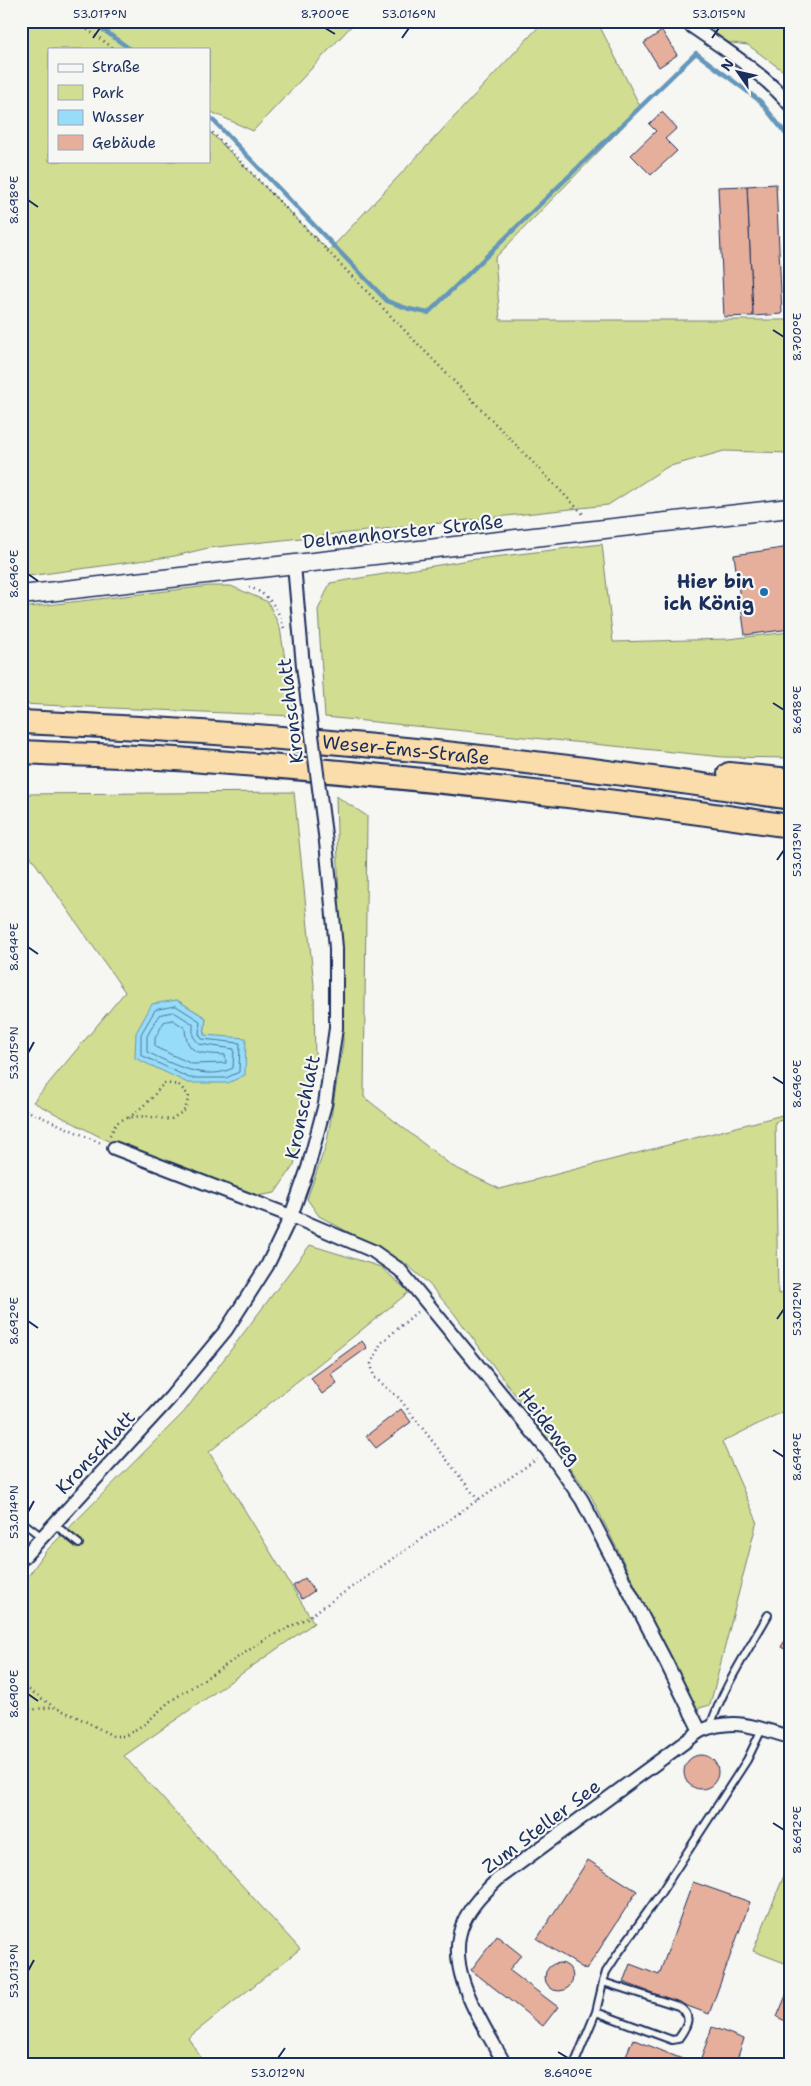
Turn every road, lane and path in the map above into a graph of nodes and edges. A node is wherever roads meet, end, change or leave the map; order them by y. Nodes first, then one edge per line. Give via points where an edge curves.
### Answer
1 (75, 21) edge
2 (684, 21) edge
3 (114, 48) edge
4 (790, 105) edge
5 (210, 130) edge
6 (790, 508) edge
7 (599, 530) junction
8 (294, 565) junction
9 (238, 572) junction
10 (21, 595) edge
11 (286, 634) dead end
12 (21, 722) edge
13 (21, 752) edge
14 (680, 780) junction
15 (790, 780) edge
16 (790, 798) edge
17 (790, 826) edge
18 (21, 1108) edge
19 (129, 1118) junction
20 (114, 1148) junction
21 (291, 1216) junction
22 (428, 1302) junction
23 (548, 1451) junction
24 (478, 1500) junction
25 (21, 1521) edge
26 (54, 1524) junction
27 (42, 1537) junction
28 (78, 1544) dead end
29 (21, 1560) edge
30 (768, 1615) dead end
31 (21, 1684) edge
32 (54, 1707) junction
33 (21, 1715) edge
34 (705, 1729) junction
35 (762, 1729) junction
36 (790, 1737) edge
37 (603, 1982) junction
38 (596, 2012) junction
39 (505, 2065) edge
40 (574, 2065) edge

1 - 3 path
2 - 4 street via 725,50
5 - 7 path
6 - 7 street, Delmenhorster Straße
7 - 8 street, Delmenhorster Straße
8 - 9 street, Delmenhorster Straße
8 - 21 street, Kronschlatt, bridge via 336,948 336,1028 324,1104 308,1168
9 - 10 street, Delmenhorster Straße
9 - 11 path via 240,585 263,593 274,604
12 - 14 highway, Weser-Ems-Straße via 162,728 360,745
13 - 17 highway, Weser-Ems-Straße via 202,760 426,780
14 - 15 highway via 700,772
14 - 16 highway, Weser-Ems-Straße
18 - 20 path
19 - 19 path via 170,1120 185,1110 189,1096 179,1085 164,1083
19 - 20 path via 116,1124 110,1135
20 - 21 street, Heideweg
21 - 22 street, Heideweg via 373,1251 400,1270
21 - 26 street, Kronschlatt via 267,1266 226,1330 170,1398
22 - 23 street, Heideweg
22 - 24 path via 381,1343 371,1364 374,1377 399,1398
23 - 24 path
23 - 34 street, Heideweg via 582,1500 666,1662
24 - 32 path via 307,1618 266,1639 169,1702 146,1723 125,1736 113,1736
25 - 27 lane
26 - 27 street, Kronschlatt
26 - 28 lane
27 - 29 street, Kronschlatt
30 - 34 lane
31 - 32 path
32 - 33 path via 29,1710
34 - 35 street, Zum Steller See via 736,1723
34 - 39 street, Zum Steller See via 498,1879 475,1902 459,1938 459,1965 464,1987
35 - 36 street, Zum Steller See
35 - 37 lane via 747,1760 617,1954
37 - 38 lane
37 - 38 lane via 678,2006 685,2010 687,2021 678,2039 672,2040
38 - 40 lane

